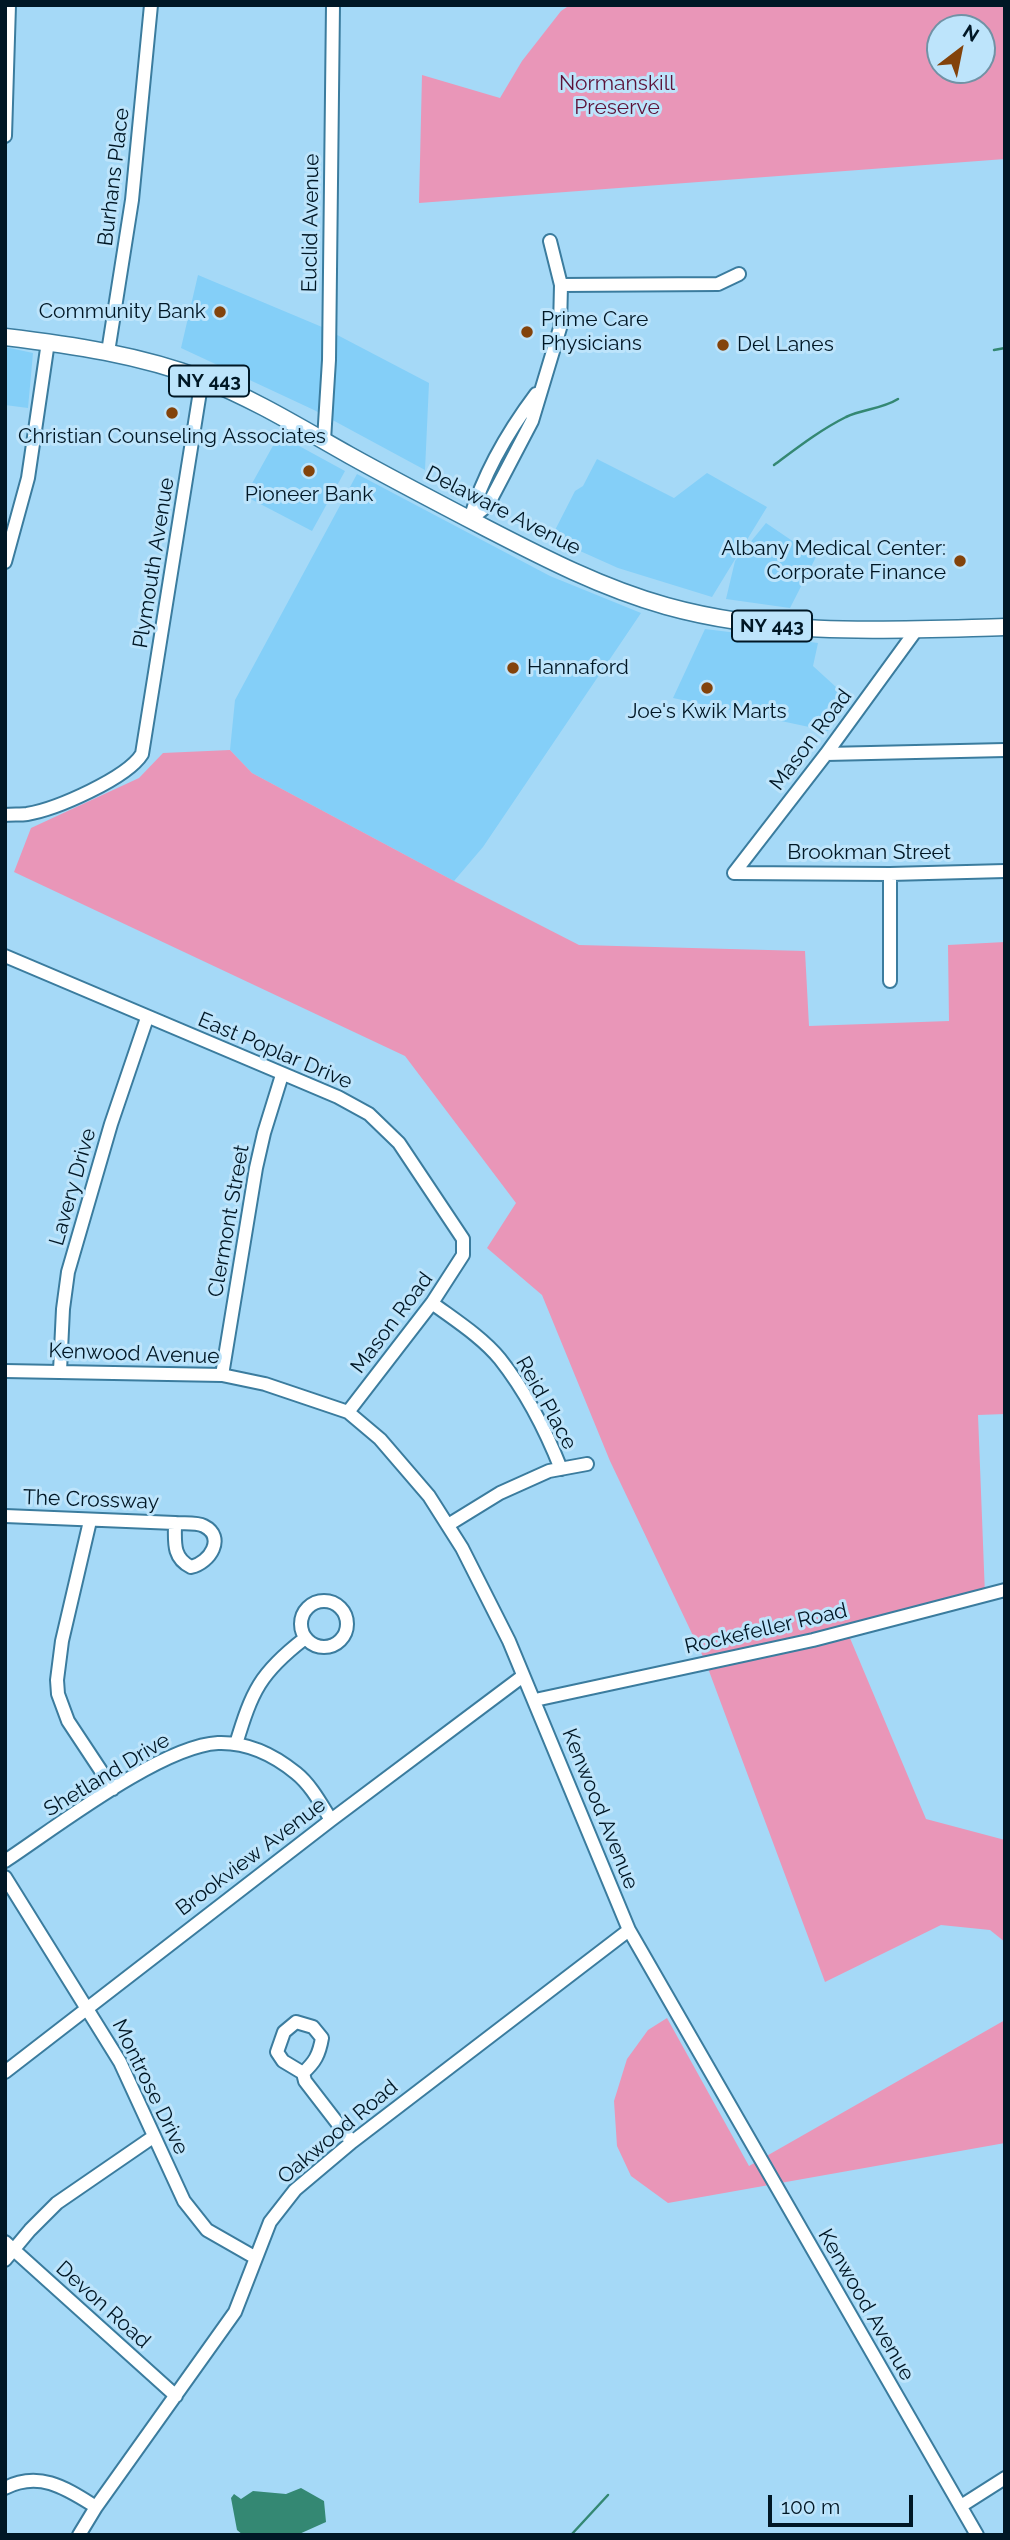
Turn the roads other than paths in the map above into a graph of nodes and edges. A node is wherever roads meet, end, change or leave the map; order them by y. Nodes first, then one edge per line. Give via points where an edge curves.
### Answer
1 (9, 5) edge
2 (151, 5) edge
3 (333, 5) edge
4 (5, 136) edge
5 (550, 241) dead end
6 (738, 274) dead end
7 (561, 285) junction
8 (5, 337) edge
9 (48, 342) junction
10 (108, 352) junction
11 (202, 379) junction
12 (324, 440) junction
13 (470, 520) junction
14 (5, 562) edge
15 (1005, 627) edge
16 (917, 629) junction
17 (1005, 750) edge
18 (826, 754) junction
19 (5, 815) edge
20 (1005, 870) edge
21 (734, 873) joint
22 (890, 874) junction
23 (5, 956) edge
24 (890, 981) dead end
25 (147, 1018) junction
26 (282, 1075) junction
27 (463, 1255) joint
28 (432, 1303) junction
29 (5, 1371) edge
30 (60, 1371) junction
31 (222, 1374) junction
32 (348, 1412) junction
33 (587, 1464) dead end
34 (561, 1469) junction
35 (5, 1516) edge
36 (90, 1521) junction
37 (175, 1523) dead end
38 (448, 1525) junction
39 (1005, 1590) edge
40 (304, 1639) dead end
41 (523, 1676) junction
42 (535, 1700) junction
43 (236, 1744) junction
44 (113, 1790) junction
45 (331, 1820) junction
46 (5, 1861) edge
47 (5, 1877) edge
48 (629, 1930) junction
49 (87, 2007) junction
50 (5, 2071) edge
51 (303, 2073) dead end
52 (153, 2137) junction
53 (352, 2142) junction
54 (8, 2251) edge
55 (256, 2258) junction
56 (176, 2396) junction
57 (1005, 2478) edge
58 (5, 2488) edge
59 (961, 2506) junction
60 (96, 2507) junction
61 (79, 2535) edge
62 (977, 2535) edge

1 - 4 street
2 - 10 street, Burhans Place via 132,200
3 - 12 street, Euclid Avenue
5 - 7 street
6 - 7 street via 718,284
7 - 13 street via 560,328 532,421 488,505
8 - 9 main road, Delaware Avenue / NY 443
9 - 10 main road, Delaware Avenue / NY 443
9 - 14 street via 28,478
10 - 11 main road, Delaware Avenue / NY 443
11 - 12 main road, Delaware Avenue / NY 443
11 - 19 street, Plymouth Avenue via 142,754 125,773 53,806
12 - 13 main road, Delaware Avenue / NY 443
13 - 16 main road, Delaware Avenue / NY 443 via 590,579 666,606 796,629
15 - 16 main road, Delaware Avenue / NY 443
16 - 18 street, Mason Road
17 - 18 street
18 - 21 street, Mason Road
20 - 22 street, Brookman Street
21 - 22 street, Brookman Street
22 - 24 street
23 - 25 street, East Poplar Drive
25 - 26 street, East Poplar Drive
25 - 30 street, Lavery Drive via 68,1272
26 - 27 street, East Poplar Drive via 338,1097 383,1125 463,1239
26 - 31 street, Clermont Street via 256,1168
27 - 28 street, Mason Road
28 - 32 street, Mason Road
28 - 34 street, Reid Place via 499,1359 528,1400
29 - 30 street, Kenwood Avenue
30 - 31 street, Kenwood Avenue
31 - 32 street, Kenwood Avenue
32 - 38 street, Kenwood Avenue via 380,1439
33 - 34 street
34 - 38 street via 500,1493
35 - 36 street, The Crossway
36 - 37 street, The Crossway
36 - 44 street via 62,1641 58,1694 68,1721
38 - 41 street, Kenwood Avenue
39 - 42 street, Rockefeller Road via 813,1640
40 - 43 street via 262,1678 248,1703
41 - 42 street, Kenwood Avenue
41 - 45 street, Brookview Avenue
42 - 48 street, Kenwood Avenue
43 - 44 street, Shetland Drive via 193,1747
43 - 45 street, Shetland Drive via 276,1758 298,1774
44 - 46 street, Shetland Drive
45 - 49 street, Brookview Avenue
47 - 49 street, Montrose Drive
48 - 53 street, Oakwood Road
48 - 59 street, Kenwood Avenue
49 - 50 street, Brookview Avenue
49 - 52 street, Montrose Drive via 121,2062
51 - 53 street
52 - 54 street via 57,2203
52 - 55 street, Montrose Drive via 184,2201 206,2230
53 - 55 street, Oakwood Road via 282,2205
54 - 56 street, Devon Road
55 - 56 street, Oakwood Road via 235,2312
56 - 60 street, Oakwood Road
57 - 59 street
58 - 60 street via 38,2480 62,2486
59 - 62 street, Kenwood Avenue
60 - 61 street, Oakwood Road

